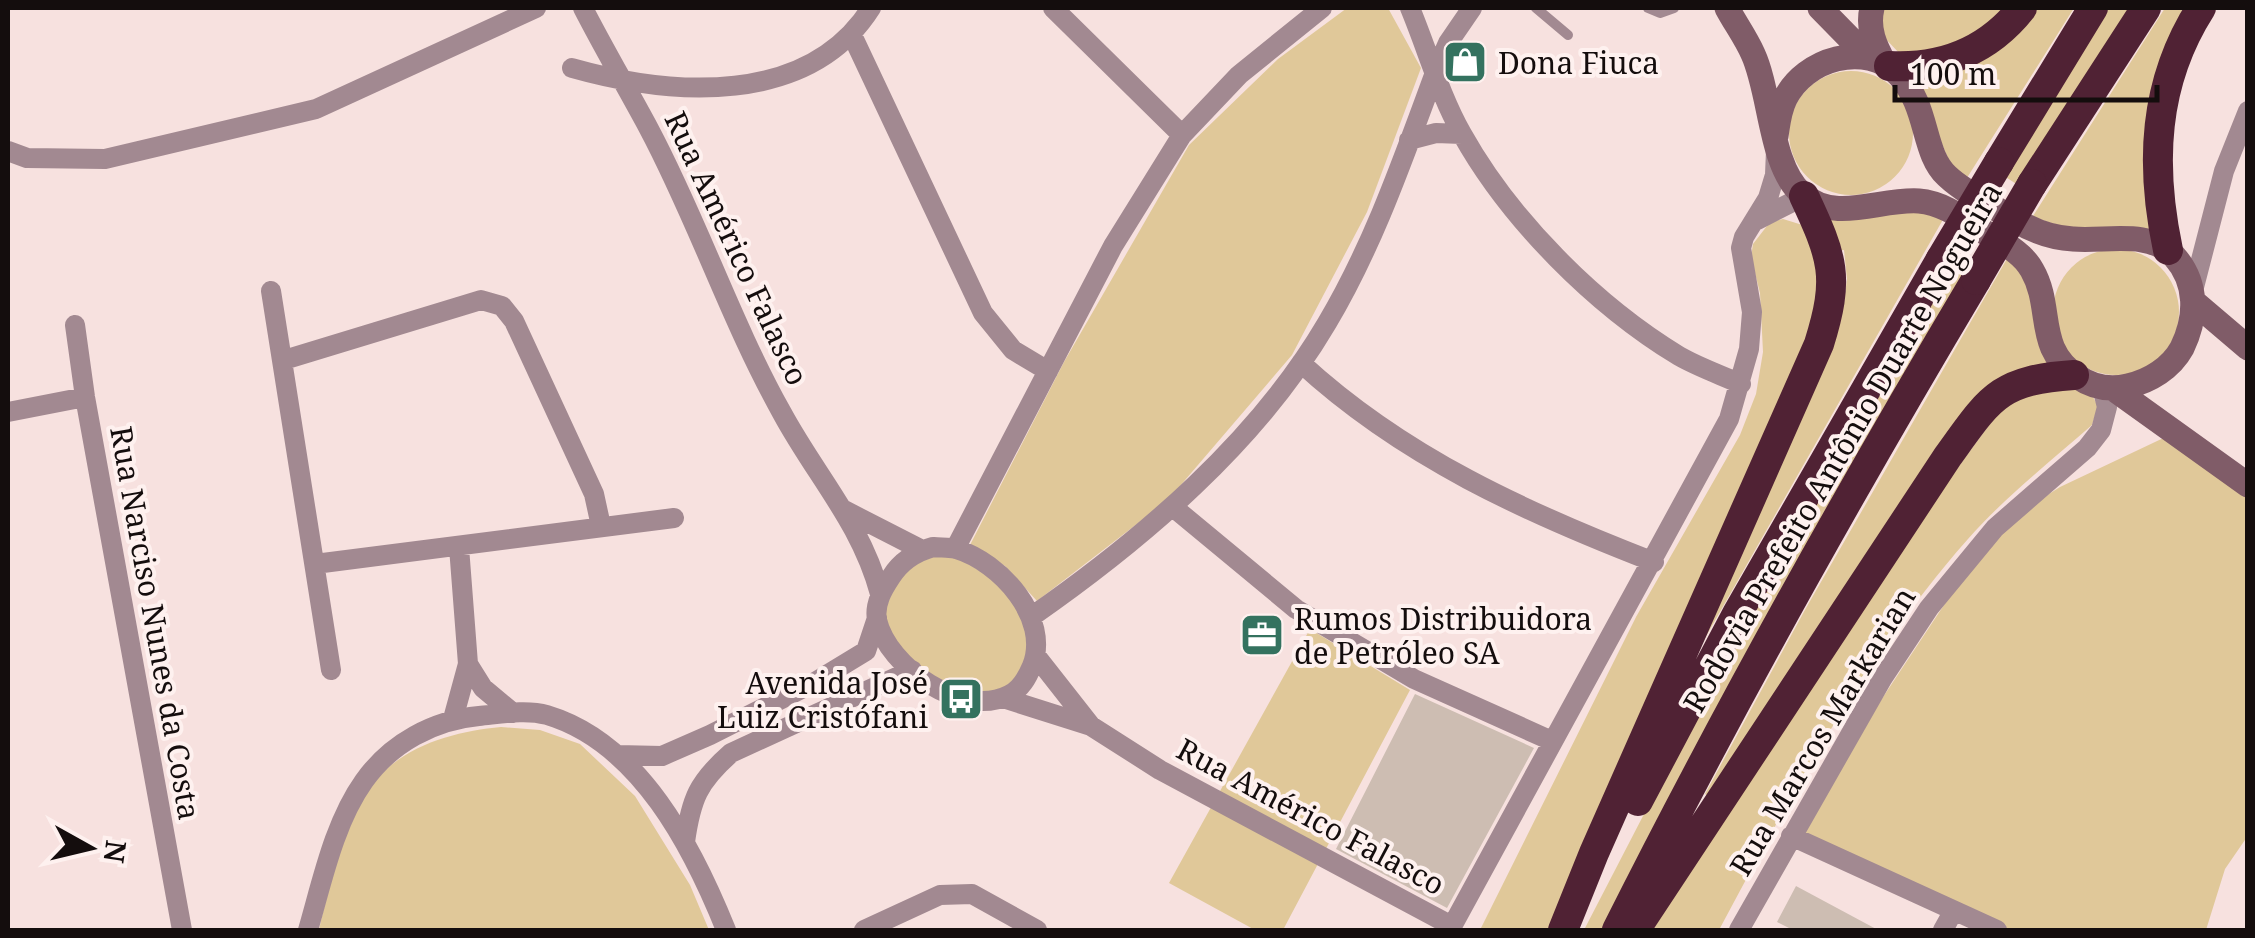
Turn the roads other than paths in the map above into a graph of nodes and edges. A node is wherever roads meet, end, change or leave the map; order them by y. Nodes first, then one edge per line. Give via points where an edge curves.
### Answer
1 (536, 8) edge
2 (583, 8) edge
3 (871, 8) edge
4 (1053, 8) edge
5 (1322, 8) edge
6 (1410, 8) edge
7 (1472, 8) edge
8 (1536, 8) edge
9 (1648, 8) edge
10 (1674, 8) edge
11 (1727, 8) edge
12 (1820, 8) edge
13 (1872, 8) edge
14 (2022, 8) edge
15 (2094, 8) edge
16 (2146, 8) edge
17 (2201, 8) edge
18 (1568, 35) dead end
19 (852, 36) junction
20 (1881, 63) junction
21 (572, 68) dead end
22 (1436, 70) junction
23 (621, 82) junction
24 (2248, 112) edge
25 (1462, 134) junction
26 (1182, 136) junction
27 (1776, 139) junction
28 (1410, 140) junction
29 (8, 152) edge
30 (1804, 196) junction
31 (1756, 220) junction
32 (2168, 250) junction
33 (271, 291) dead end
34 (2193, 296) junction
35 (75, 326) dead end
36 (2248, 348) edge
37 (284, 360) junction
38 (1301, 363) junction
39 (1048, 371) junction
40 (2074, 374) junction
41 (1742, 384) junction
42 (2108, 388) junction
43 (85, 397) junction
44 (8, 412) edge
45 (2248, 485) edge
46 (1172, 507) junction
47 (844, 510) junction
48 (674, 518) dead end
49 (601, 526) junction
50 (458, 547) junction
51 (956, 549) junction
52 (922, 550) junction
53 (1654, 562) junction
54 (315, 564) junction
55 (880, 594) junction
56 (1032, 617) junction
57 (877, 618) junction
58 (1036, 656) junction
59 (468, 664) junction
60 (332, 670) dead end
61 (912, 670) junction
62 (1003, 698) junction
63 (512, 713) junction
64 (452, 718) junction
65 (734, 724) junction
66 (1091, 726) junction
67 (1552, 741) junction
68 (744, 747) junction
69 (617, 755) junction
70 (1791, 836) junction
71 (686, 842) junction
72 (1948, 921) edge
73 (1451, 928) edge
74 (182, 930) edge
75 (308, 930) edge
76 (726, 930) edge
77 (864, 930) edge
78 (1037, 930) edge
79 (1563, 930) edge
80 (1572, 930) edge
81 (1617, 930) edge
82 (1634, 930) edge
83 (1739, 930) edge
84 (1997, 930) edge

1 - 29 street via 316,109 105,160
2 - 23 street, Rua Américo Falasco
3 - 19 street
4 - 26 street
5 - 26 street via 1240,75
6 - 22 street
7 - 22 street
8 - 18 lane
9 - 10 lane
11 - 27 main road via 1754,55
12 - 20 main road
13 - 20 main road
14 - 20 highway via 1966,55 1913,67
15 - 80 highway, Rodovia Prefeito Antônio Duarte Nogueira, bridge via 1737,614
16 - 81 highway, Rodovia Prefeito Antônio Duarte Nogueira, bridge via 2032,184 1816,554
17 - 32 highway via 2160,110 2156,177
19 - 23 street via 811,64 752,84 692,90
19 - 39 street via 983,313 1014,350
20 - 27 main road via 1830,60 1812,68 1785,97
20 - 32 main road via 1920,104 1934,157 1946,175 2031,230 2092,240 2136,238
21 - 23 street
22 - 25 street
22 - 28 street
23 - 47 street, Rua Américo Falasco via 782,414
24 - 34 street via 2224,171
25 - 28 street
25 - 41 street via 1530,228 1578,278 1681,357
26 - 39 street via 1113,246
27 - 30 main road via 1787,174
27 - 31 street via 1775,175
28 - 38 street via 1354,275
30 - 31 street
30 - 40 main road via 1844,210 1904,200 1940,204 2019,253 2034,272 2052,349
30 - 79 highway via 1828,246 1831,269 1819,344
31 - 41 street via 1742,248 1752,312
32 - 34 main road
33 - 37 street
34 - 36 main road
34 - 42 main road via 2181,350 2166,367 2146,382
35 - 43 street, Rua Narciso Nunes da Costa
37 - 49 street via 480,300 502,306 594,494
37 - 54 street
38 - 46 street via 1222,459
38 - 53 street via 1387,432 1467,481
39 - 51 street
40 - 42 main road
40 - 82 highway via 2020,382 1986,404
41 - 53 street
42 - 45 main road
42 - 70 street, Rua Marcos Markarian via 2101,430 2087,448 1995,528 1928,608
43 - 44 street
43 - 74 street, Rua Narciso Nunes da Costa
46 - 56 street
46 - 67 street via 1296,609 1414,678
47 - 52 street, Rua Américo Falasco
47 - 55 street, Rua Américo Falasco
48 - 49 street
49 - 50 street
50 - 54 street
50 - 59 street
51 - 52 street
51 - 56 street via 1002,579
52 - 55 street via 899,564
53 - 67 street
54 - 60 street
55 - 57 street
56 - 58 street
57 - 61 street
57 - 65 street via 866,651 852,662
58 - 62 street via 1028,677
58 - 66 street, Rua Américo Falasco
59 - 63 street
59 - 64 street
61 - 62 street via 961,699
61 - 68 street
62 - 66 street, Rua Américo Falasco
63 - 64 street
63 - 69 street via 545,714
64 - 75 street via 391,752 364,782 341,826
65 - 68 street
65 - 69 street via 662,756
66 - 73 street, Rua Américo Falasco
67 - 73 street
68 - 71 street via 708,773 691,803
69 - 71 street
70 - 72 street
70 - 83 street, Rua Marcos Markarian
71 - 76 street
72 - 84 street
77 - 78 street via 940,895 972,894

